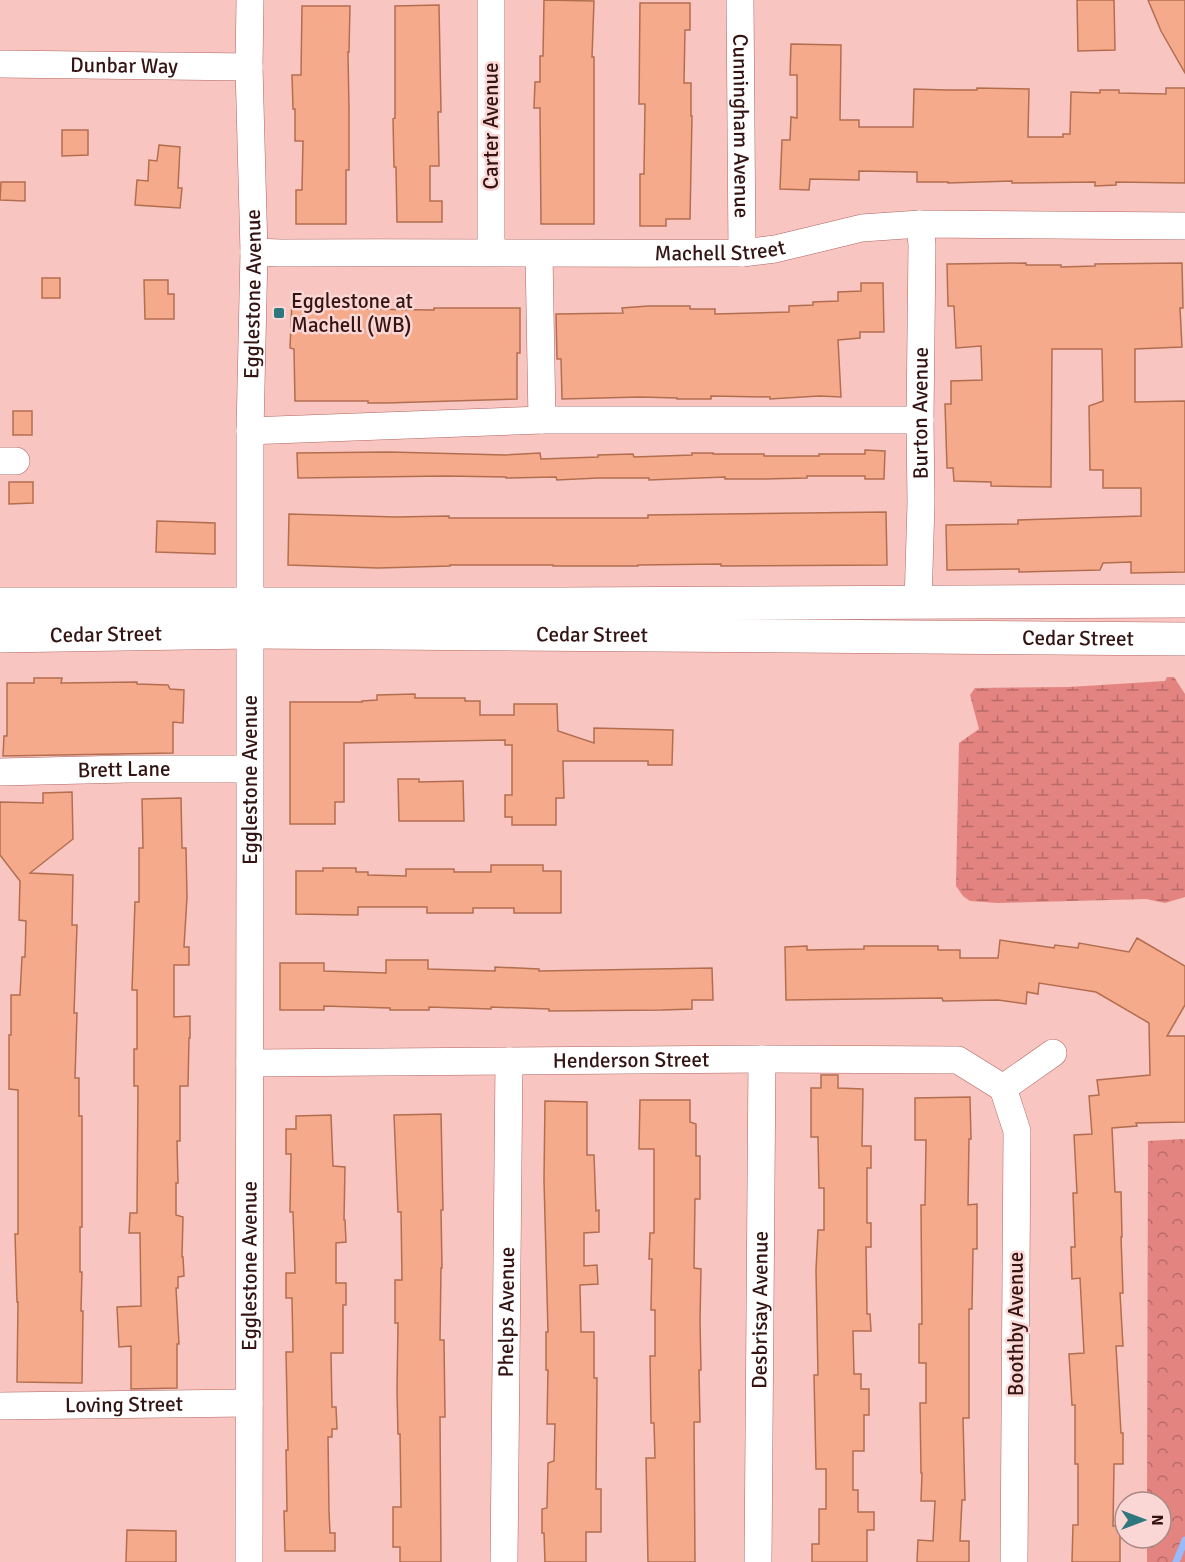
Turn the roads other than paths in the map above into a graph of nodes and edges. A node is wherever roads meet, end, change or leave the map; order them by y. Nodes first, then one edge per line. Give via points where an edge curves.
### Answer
1 (250, 0) edge
2 (491, 0) edge
3 (740, 0) edge
4 (0, 64) edge
5 (249, 67) junction
6 (920, 224) junction
7 (1185, 226) edge
8 (254, 252) junction
9 (491, 252) junction
10 (742, 253) junction
11 (539, 254) junction
12 (542, 420) junction
13 (920, 420) junction
14 (250, 431) junction
15 (1185, 601) edge
16 (918, 603) junction
17 (0, 604) edge
18 (249, 618) junction
19 (0, 636) edge
20 (1185, 639) edge
21 (249, 769) junction
22 (0, 772) edge
23 (1053, 1053) dead end
24 (762, 1059) junction
25 (509, 1061) junction
26 (250, 1063) junction
27 (1003, 1088) junction
28 (249, 1403) junction
29 (0, 1406) edge
30 (249, 1562) edge
31 (504, 1562) edge
32 (758, 1562) edge
33 (1014, 1562) edge

1 - 5 street, Egglestone Avenue
2 - 9 street, Carter Avenue
3 - 10 street, Cunningham Avenue
4 - 5 street, Dunbar Way
5 - 8 street, Egglestone Avenue
6 - 7 street, Machell Street
6 - 10 street, Machell Street via 862,228
6 - 13 street, Burton Avenue
8 - 9 street, Machell Street
8 - 14 street, Egglestone Avenue
9 - 11 street, Machell Street
10 - 11 street, Machell Street
11 - 12 street
12 - 13 street
12 - 14 street
13 - 16 street, Burton Avenue
14 - 18 street, Egglestone Avenue
15 - 16 main road, Cedar Street
16 - 18 main road, Cedar Street
17 - 18 main road, Cedar Street
18 - 19 main road, Cedar Street
18 - 20 main road, Cedar Street
18 - 21 street, Egglestone Avenue
21 - 22 street, Brett Lane
21 - 26 street, Egglestone Avenue
23 - 27 street
24 - 25 street, Henderson Street
24 - 27 street, Henderson Street via 958,1060
24 - 32 street, Desbrisay Avenue
25 - 26 street, Henderson Street
25 - 31 street, Phelps Avenue
26 - 28 street, Egglestone Avenue
27 - 33 street, Boothby Avenue via 1017,1131
28 - 29 street, Loving Street
28 - 30 street, Egglestone Avenue

